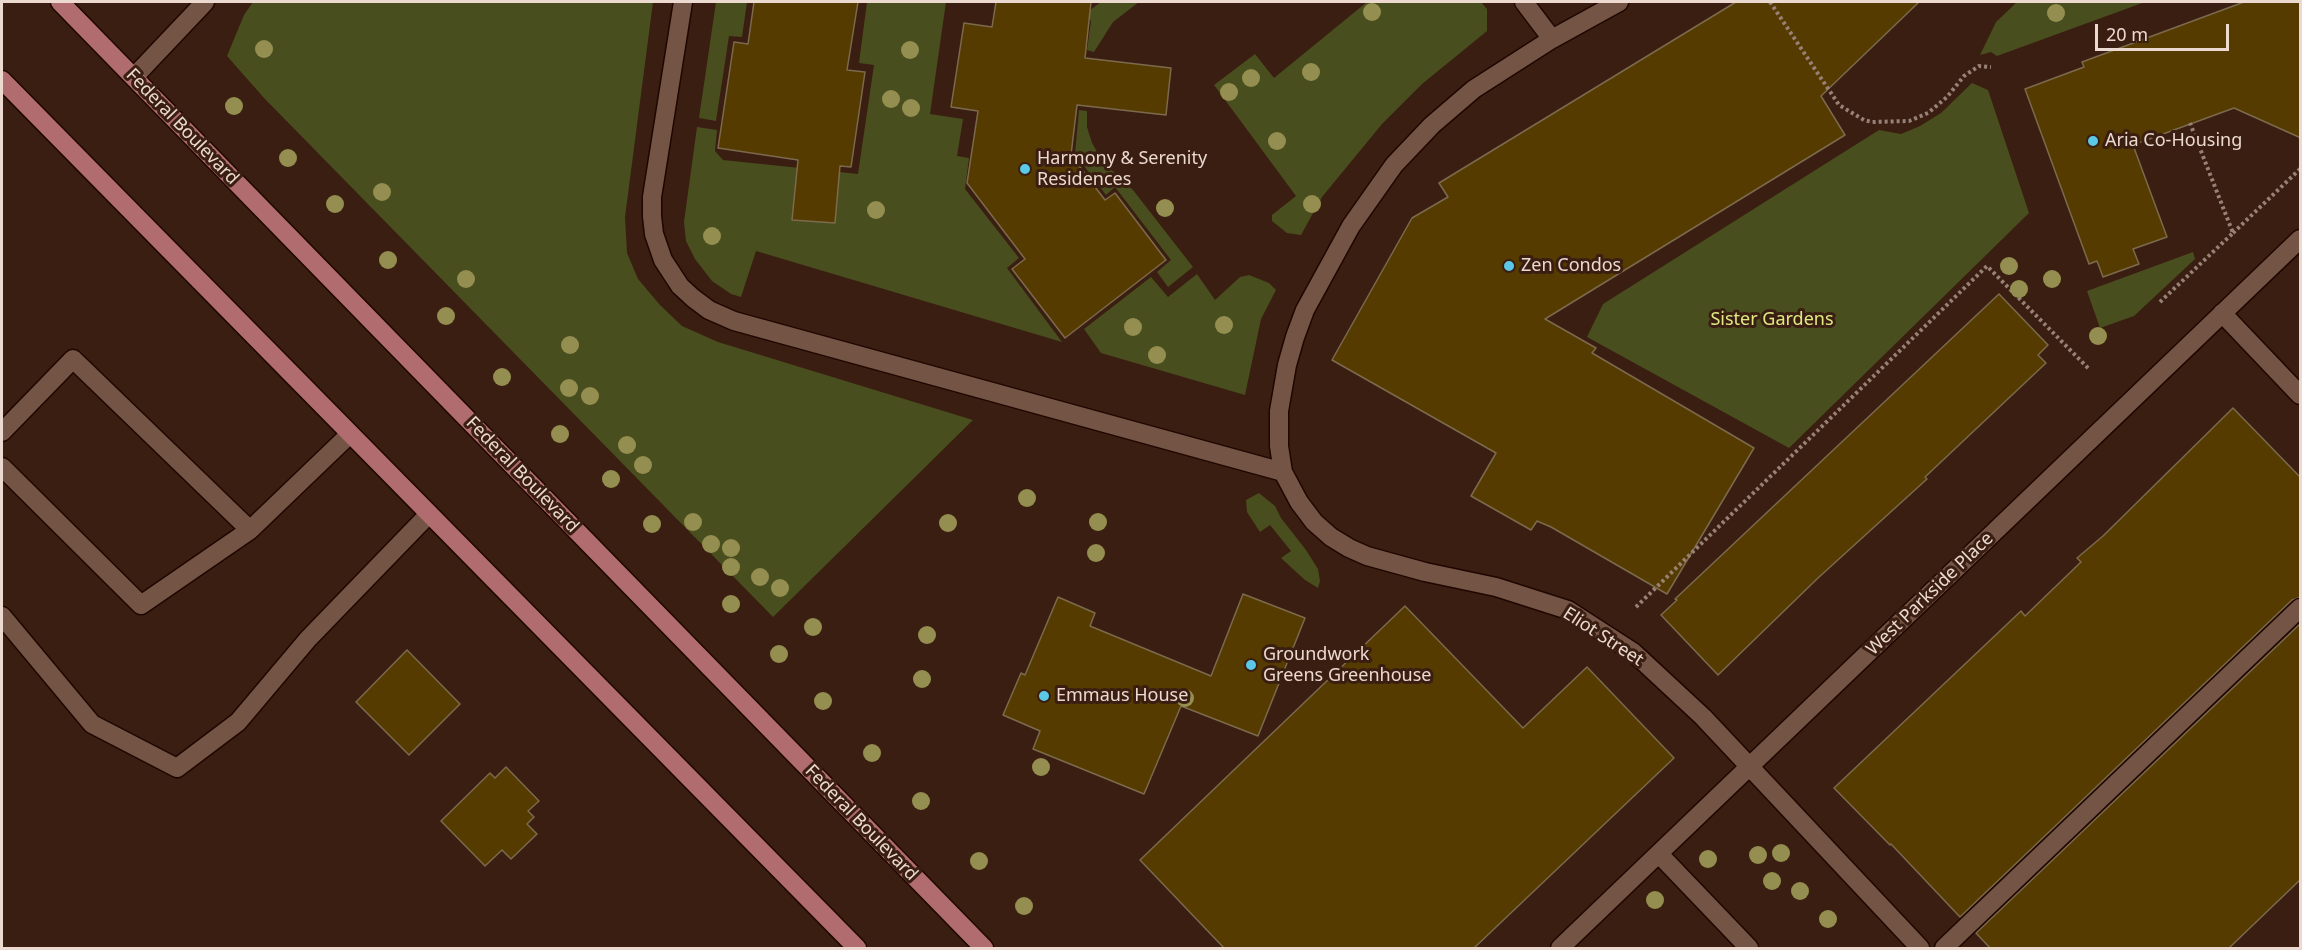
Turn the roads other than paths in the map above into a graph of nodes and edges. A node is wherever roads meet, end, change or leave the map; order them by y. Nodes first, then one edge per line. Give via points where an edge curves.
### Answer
1 (60, 2) edge
2 (205, 2) edge
3 (683, 2) edge
4 (1524, 2) edge
5 (1618, 2) edge
6 (1552, 39) junction
7 (134, 78) junction
8 (2, 81) edge
9 (2301, 238) edge
10 (2222, 314) junction
11 (2301, 395) edge
12 (2, 432) edge
13 (350, 434) junction
14 (2, 467) edge
15 (1283, 472) junction
16 (429, 514) junction
17 (250, 530) junction
18 (2301, 608) edge
19 (2, 616) edge
20 (1749, 766) junction
21 (1659, 854) junction
22 (1568, 946) edge
23 (857, 948) edge
24 (984, 948) edge
25 (1749, 948) edge
26 (1920, 948) edge
27 (1944, 948) edge

1 - 7 main road, Federal Boulevard
2 - 7 street
3 - 15 street via 652,216 663,260 693,298 734,321
4 - 6 street
5 - 6 street
6 - 15 street via 1474,89 1432,125 1394,165 1351,226 1305,310 1287,365 1279,411
7 - 24 main road, Federal Boulevard
8 - 13 main road
9 - 10 street, West Parkside Place
10 - 11 street
10 - 20 street, West Parkside Place
12 - 17 street via 73,359
13 - 16 main road
13 - 17 street
14 - 17 street via 141,605
15 - 20 street, Eliot Street via 1314,522 1349,548 1568,610 1633,652
16 - 19 street via 308,639 238,722 177,768 92,724
16 - 23 main road
18 - 27 street
20 - 21 street, West Parkside Place
20 - 26 street, Eliot Street
21 - 22 street, West Parkside Place
21 - 25 street

